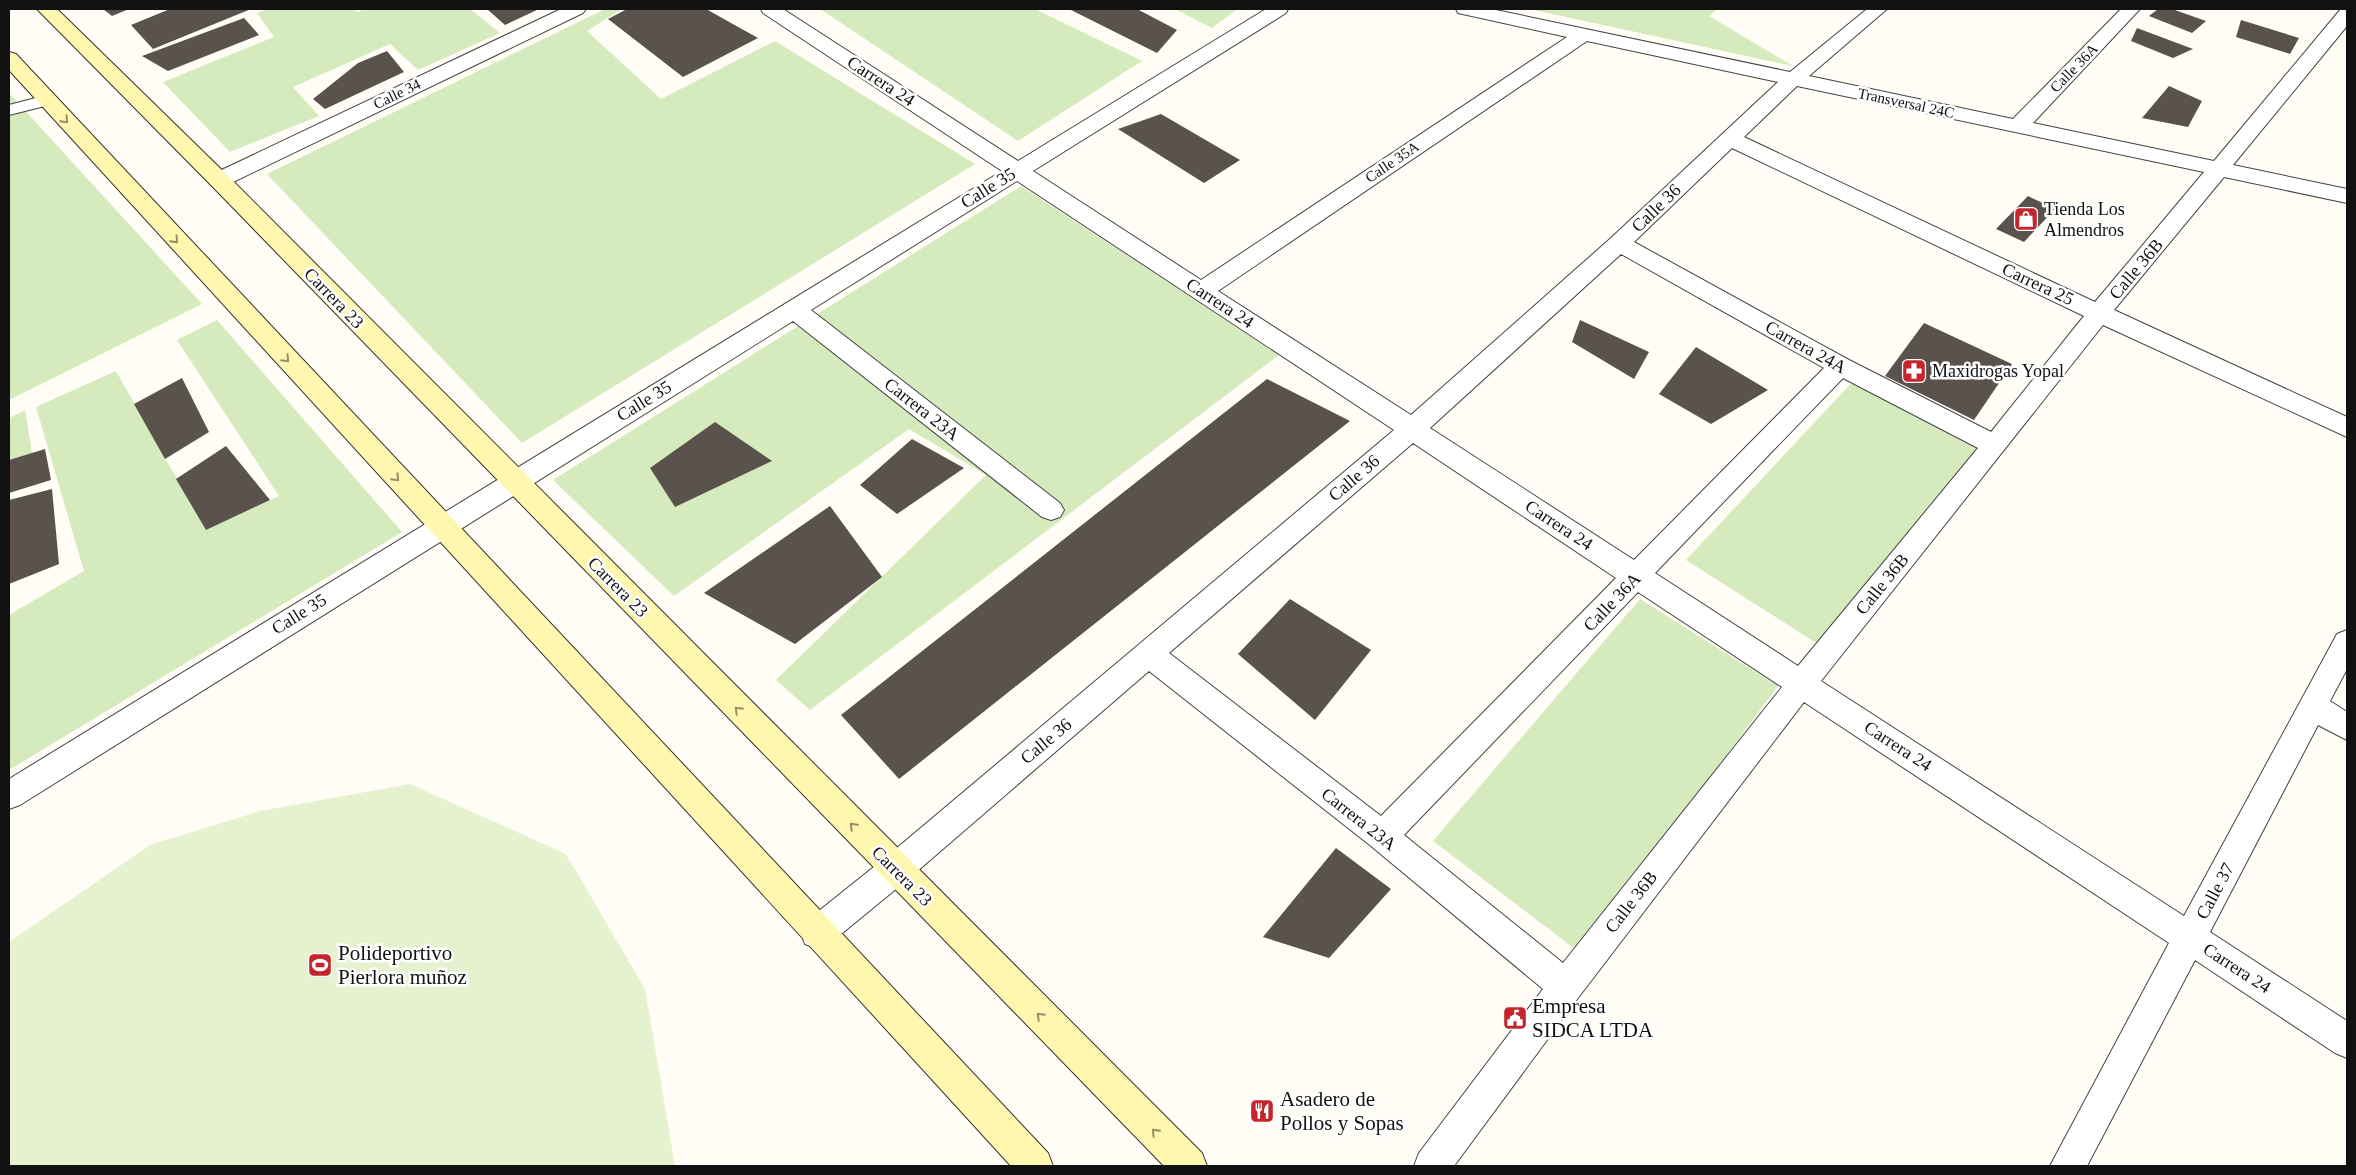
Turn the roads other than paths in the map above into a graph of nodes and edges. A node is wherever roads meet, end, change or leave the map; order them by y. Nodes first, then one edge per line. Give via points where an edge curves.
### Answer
1 (46, 9) edge
2 (576, 9) edge
3 (770, 9) edge
4 (1279, 9) edge
5 (1466, 9) edge
6 (1878, 9) edge
7 (2131, 9) edge
8 (2347, 14) edge
9 (1584, 34) junction
10 (9, 58) edge
11 (1794, 78) junction
12 (46, 100) junction
13 (9, 110) edge
14 (2017, 127) junction
15 (1729, 138) junction
16 (1018, 170) junction
17 (2218, 170) junction
18 (219, 180) junction
19 (2347, 196) edge
20 (1619, 243) junction
21 (1201, 290) junction
22 (794, 309) junction
23 (2099, 313) junction
24 (1840, 366) junction
25 (2347, 428) edge
26 (1412, 429) junction
27 (1996, 445) junction
28 (514, 482) junction
29 (1051, 510) dead end
30 (441, 526) junction
31 (1637, 576) junction
32 (2347, 642) edge
33 (1149, 654) junction
34 (1802, 683) junction
35 (2313, 706) junction
36 (2347, 727) edge
37 (9, 795) edge
38 (1382, 836) junction
39 (896, 870) junction
40 (817, 933) junction
41 (2190, 938) junction
42 (1566, 986) junction
43 (2347, 1041) edge
44 (1035, 1166) edge
45 (1189, 1166) edge
46 (1432, 1166) edge
47 (2068, 1166) edge

1 - 18 street, Carrera 23
2 - 18 street, Calle 34
3 - 16 street, Carrera 24
4 - 16 street, Calle 35
5 - 9 street, Transversal 24C
6 - 11 street, Calle 36
7 - 14 street, Calle 36A
8 - 17 street, Calle 36B
9 - 11 street, Transversal 24C
9 - 21 street, Calle 35A
10 - 12 street
11 - 14 street, Transversal 24C
11 - 15 street, Calle 36
12 - 13 lane
12 -> 30 street
14 - 17 street, Transversal 24C
15 - 20 street, Calle 36
15 - 23 street, Carrera 25
16 - 21 street, Carrera 24
16 - 22 street, Calle 35
17 - 19 street, Transversal 24C
17 - 23 street, Calle 36B
18 - 28 street, Carrera 23
20 - 24 street, Carrera 24A
20 - 26 street, Calle 36
21 - 26 street, Carrera 24
22 - 28 street, Calle 35
22 - 29 street, Carrera 23A
23 - 25 street, Carrera 25
23 - 27 street, Calle 36B
24 - 27 street, Carrera 24A
24 - 31 street, Calle 36A
26 - 31 street, Carrera 24
26 - 33 street, Calle 36
27 - 34 street, Calle 36B
28 - 30 street, Calle 35
39 -> 28 street, Carrera 23
30 - 37 street, Calle 35
30 - 40 street
31 - 34 street, Carrera 24
31 - 38 street, Calle 36A
32 - 35 street, Calle 37
33 - 38 street, Carrera 23A
33 - 39 street, Calle 36
34 - 41 street, Carrera 24
34 - 42 street, Calle 36B
35 - 36 street
35 - 41 street, Calle 37
38 - 42 street, Carrera 23A
39 - 40 street, Calle 36
45 -> 39 street, Carrera 23
40 - 44 street
41 - 43 street, Carrera 24
41 - 47 street, Calle 37
42 - 46 street, Calle 36B

